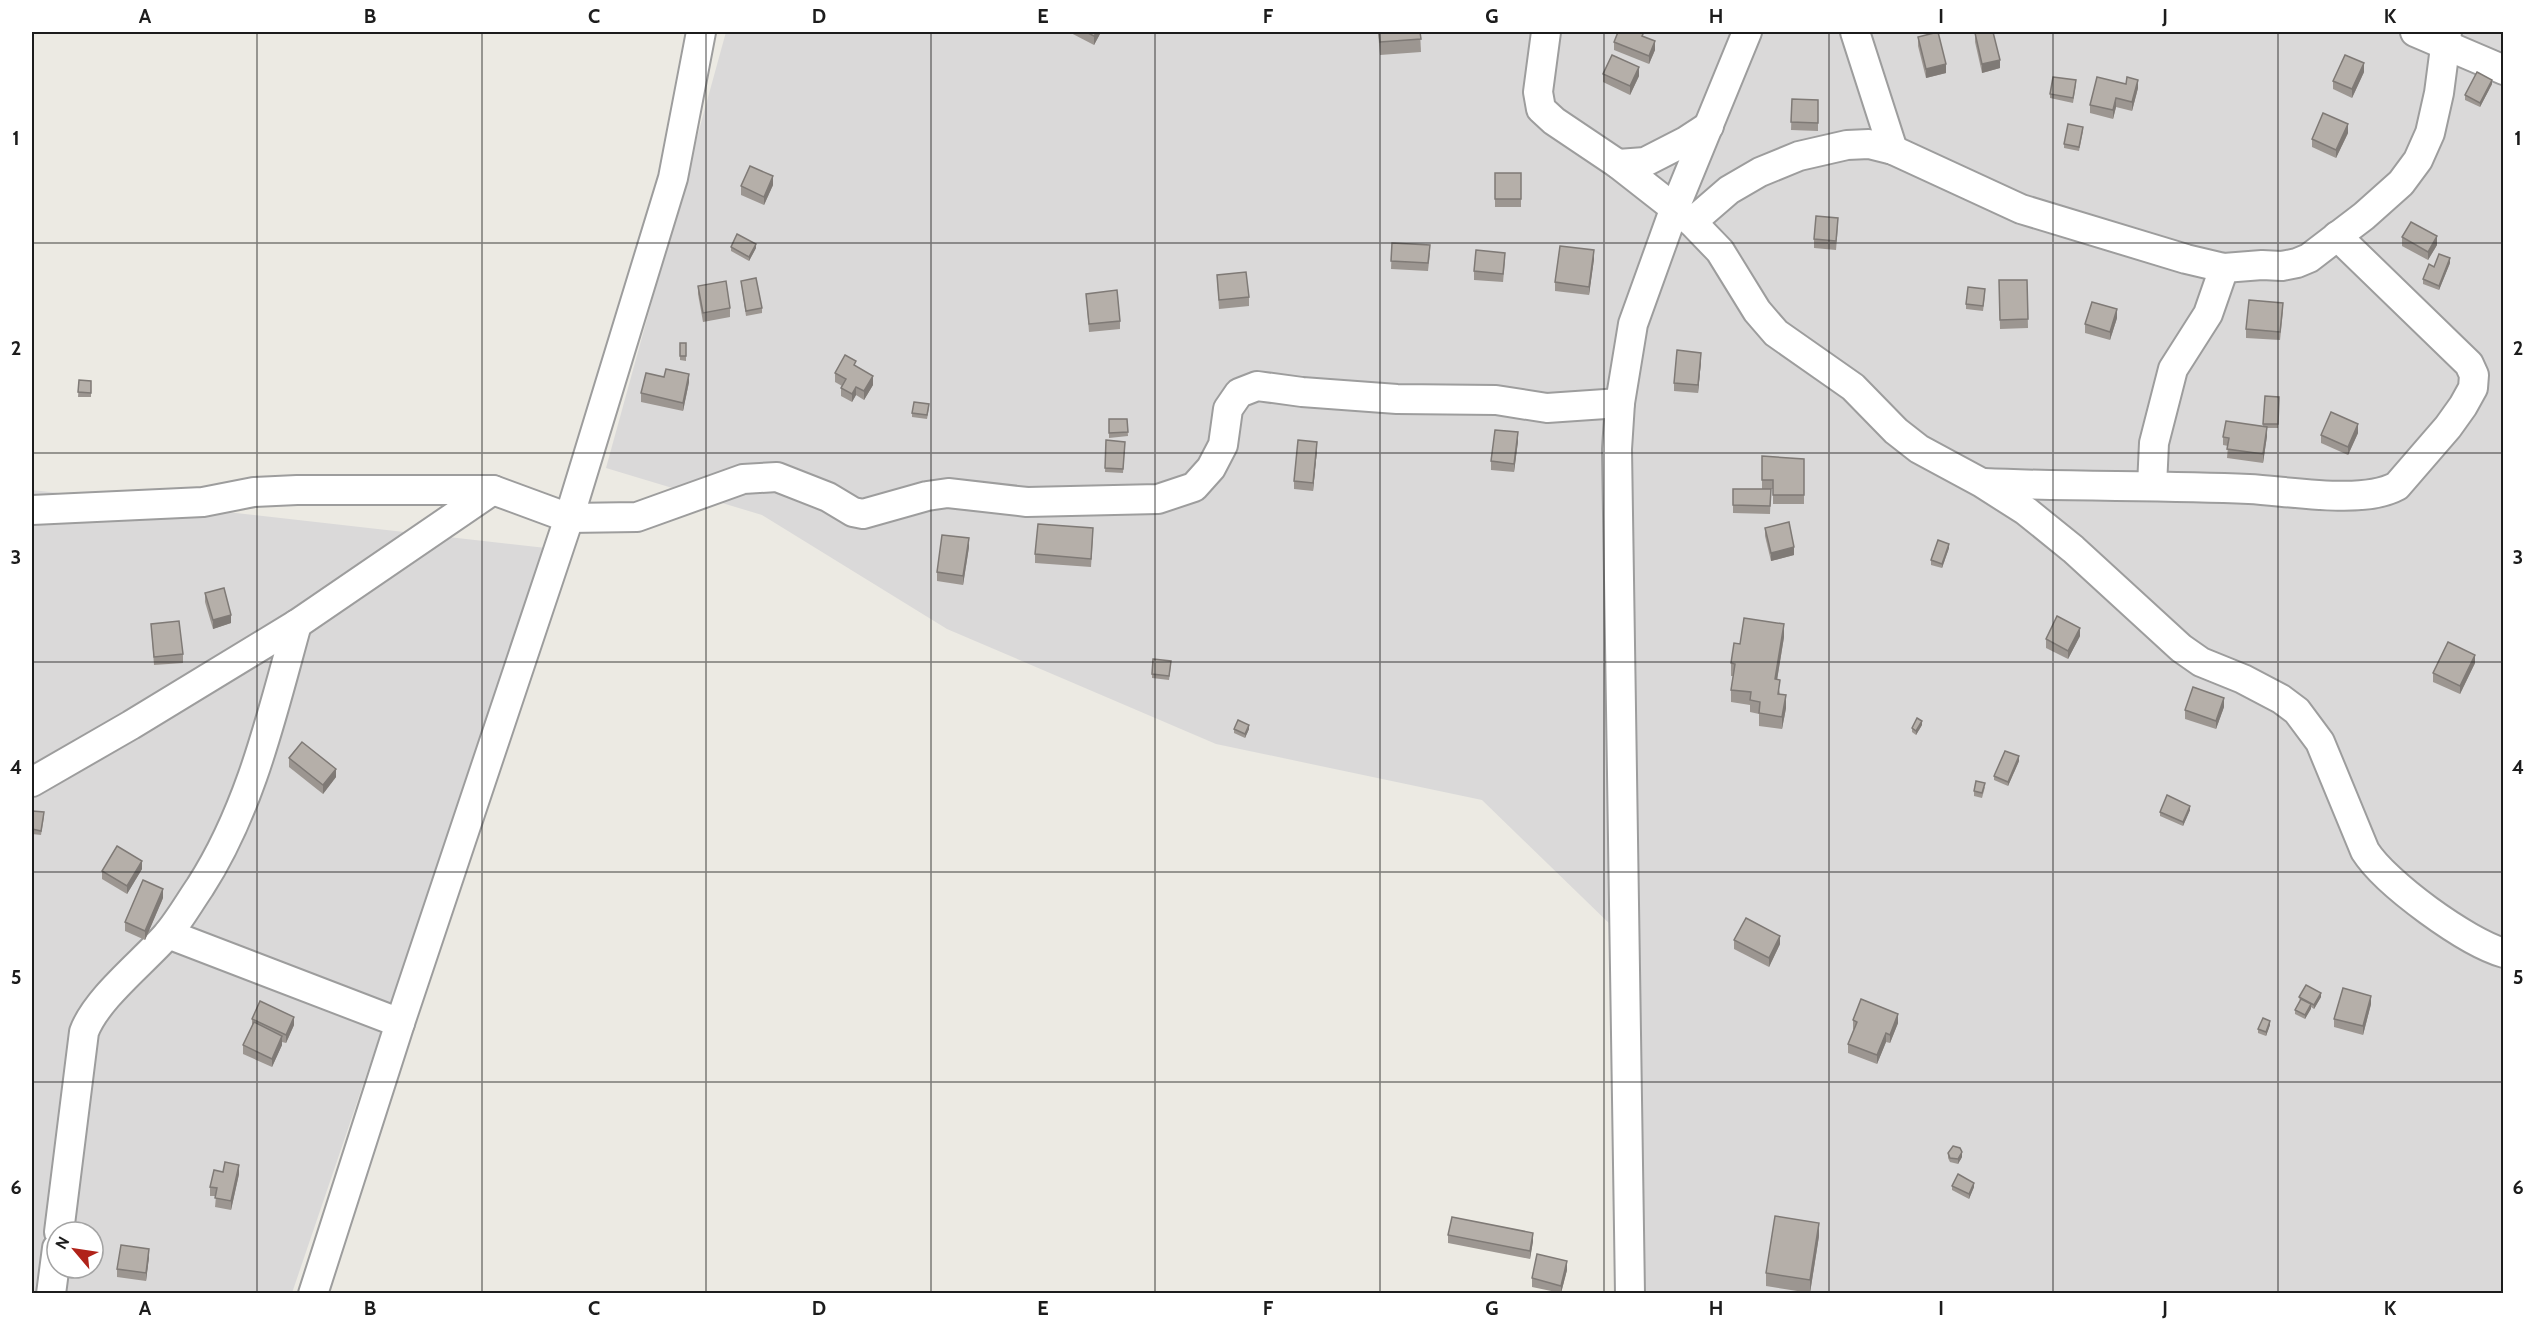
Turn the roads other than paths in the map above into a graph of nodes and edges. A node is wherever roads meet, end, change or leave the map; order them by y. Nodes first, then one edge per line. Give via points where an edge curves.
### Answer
1 (701, 32) edge
2 (1546, 32) edge
3 (1746, 32) edge
4 (1855, 32) edge
5 (2415, 32) edge
6 (2446, 38) edge
7 (2504, 70) edge
8 (1709, 126) junction
9 (1893, 150) junction
10 (1618, 164) junction
11 (1683, 216) junction
12 (2337, 236) junction
13 (2224, 268) junction
14 (1620, 403) junction
15 (1982, 483) junction
16 (2152, 486) junction
17 (493, 489) junction
18 (32, 510) edge
19 (568, 518) junction
20 (297, 624) junction
21 (32, 782) edge
22 (168, 934) junction
23 (2504, 953) edge
24 (400, 1023) junction
25 (60, 1220) edge
26 (313, 1293) edge
27 (1629, 1293) edge

1 - 19 street via 673,178
2 - 10 street via 1538,92 1541,109
3 - 8 street
4 - 9 street
5 - 6 street
6 - 7 street
6 - 12 street via 2430,133 2418,160 2401,183
8 - 10 street via 1645,162
8 - 11 street
9 - 11 street via 1869,144 1847,145 1799,156 1760,172
9 - 13 street via 2021,209
10 - 11 street
11 - 14 street via 1633,324
11 - 15 street via 1720,251 1757,311 1776,333 1838,374 1919,449
12 - 13 street via 2297,263
12 - 16 street via 2469,364 2474,375 2473,388 2448,427 2397,486 2373,495
13 - 16 street via 2208,314 2173,369 2154,442
14 - 19 street via 1547,408 1496,400 1397,399 1257,386 1239,393 1228,410 1223,445 1200,481 1194,487 1158,499 1027,502 948,493 863,514 777,477 743,479 637,517
14 - 27 street via 1617,449
15 - 16 street
15 - 23 street via 2026,511 2073,549 2181,648 2297,711 2320,742 2373,863 2424,906 2478,942
17 - 18 street via 286,490 202,502
17 - 19 street
17 - 20 street
19 - 24 street
20 - 21 street
20 - 22 street via 267,733 231,834
22 - 24 street
22 - 25 street via 100,1005 84,1032
24 - 26 street

